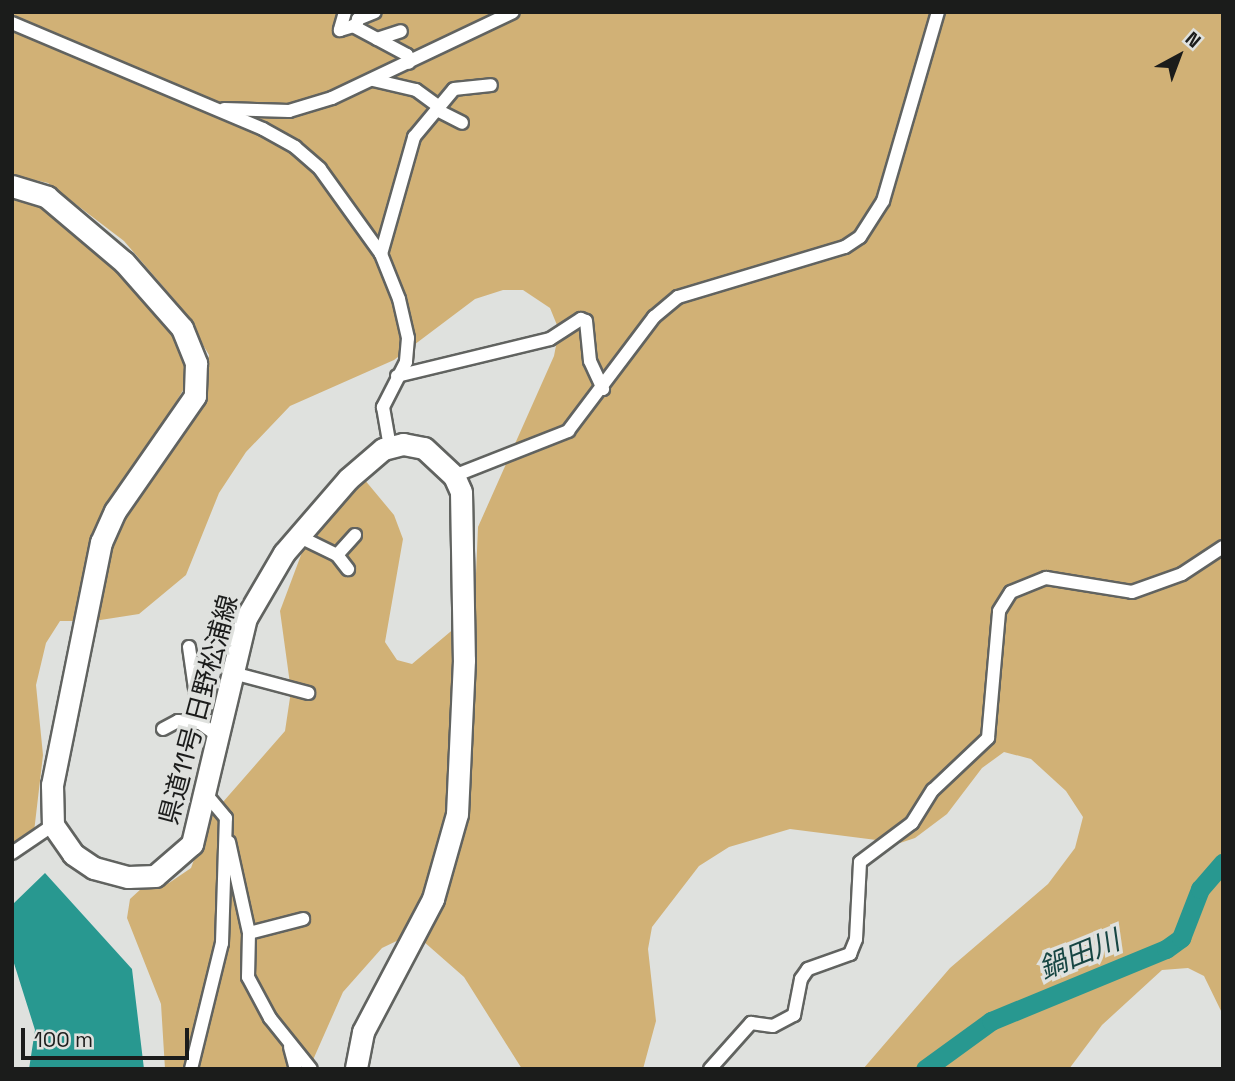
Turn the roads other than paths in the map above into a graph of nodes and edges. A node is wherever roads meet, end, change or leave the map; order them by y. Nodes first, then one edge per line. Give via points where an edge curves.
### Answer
1 (345, 12) edge
2 (375, 12) edge
3 (513, 12) edge
4 (938, 12) edge
5 (12, 23) edge
6 (356, 27) junction
7 (401, 31) dead end
8 (377, 39) junction
9 (409, 63) junction
10 (373, 80) junction
11 (491, 85) dead end
12 (438, 108) junction
13 (216, 109) junction
14 (462, 122) dead end
15 (12, 186) edge
16 (381, 254) junction
17 (397, 376) junction
18 (603, 389) junction
19 (390, 447) junction
20 (454, 476) junction
21 (355, 535) dead end
22 (298, 536) junction
23 (1223, 547) edge
24 (337, 555) junction
25 (348, 569) dead end
26 (189, 647) dead end
27 (233, 674) junction
28 (308, 694) dead end
29 (200, 723) junction
30 (163, 729) dead end
31 (219, 737) junction
32 (205, 793) junction
33 (53, 825) junction
34 (227, 835) junction
35 (12, 853) edge
36 (303, 919) dead end
37 (249, 933) junction
38 (288, 1040) junction
39 (191, 1069) edge
40 (296, 1069) edge
41 (311, 1069) edge
42 (356, 1069) edge
43 (710, 1069) edge

1 - 6 street via 340,30
2 - 6 street via 358,19
3 - 9 street
4 - 18 street via 883,201 860,237 845,247 678,297 654,317
5 - 13 street
6 - 8 street
7 - 8 street
8 - 9 street via 407,55
9 - 10 street
10 - 12 street via 416,90
10 - 13 street via 289,111
11 - 12 street via 454,89
12 - 14 street
12 - 16 street via 414,137
13 - 16 street via 263,129 303,154 320,169
15 - 33 main road via 47,197 124,262 182,328 196,363 195,396 115,511 101,542 52,785
16 - 17 street via 408,338 406,362
17 - 18 street via 550,338 581,319 586,321 590,361
17 - 19 street via 383,407
18 - 20 street via 584,415 560,436
19 - 20 main road via 424,448
19 - 22 main road, 県道11号 日野松浦線 via 348,479
20 - 42 main road via 463,516 464,660 457,814 433,900 363,1032
21 - 24 street
22 - 24 street
22 - 27 main road, 県道11号 日野松浦線 via 261,587 246,618
23 - 43 street via 1182,574 1132,592 1046,578 1011,592 999,611 988,738 933,790 912,823 860,862 856,939 850,954 808,969 801,978 794,1015 774,1026 751,1023
24 - 25 street
26 - 29 street
27 - 28 street
27 - 31 main road, 県道11号 日野松浦線
29 - 30 street via 178,721
29 - 31 street
31 - 32 main road, 県道11号 日野松浦線
32 - 33 main road, 県道11号 日野松浦線 via 192,844 155,876 128,877 94,868 73,854
32 - 34 street via 222,808
33 - 35 street
34 - 37 street
34 - 39 street via 222,943
36 - 37 street
37 - 38 street via 248,977 257,998
38 - 40 street
38 - 41 street

